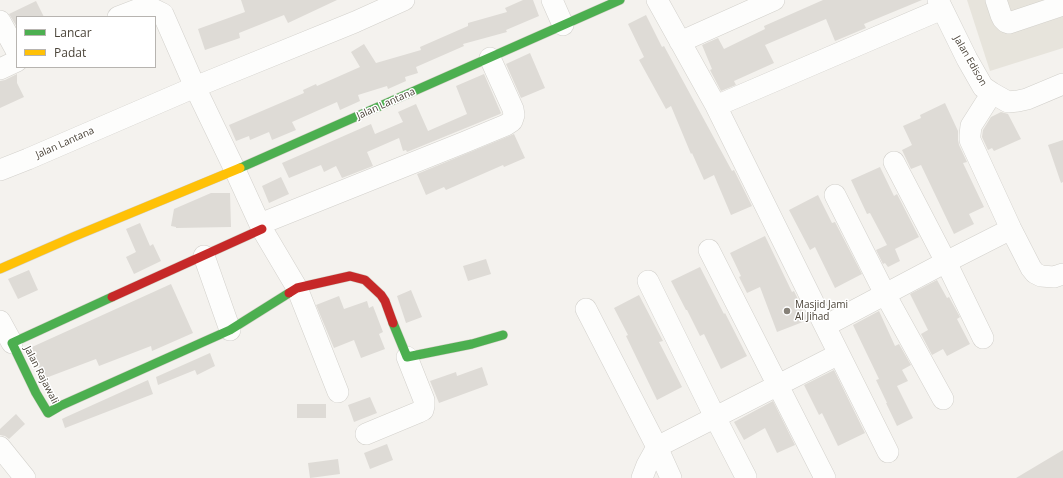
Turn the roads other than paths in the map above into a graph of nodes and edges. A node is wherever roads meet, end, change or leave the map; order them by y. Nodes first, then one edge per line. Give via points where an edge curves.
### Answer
1 (404, 0) edge
2 (552, 0) edge
3 (620, 0) edge
4 (657, 0) edge
5 (774, 0) edge
6 (996, 0) edge
7 (940, 5) edge
8 (1063, 5) edge
9 (121, 16) edge
10 (0, 22) edge
11 (563, 25) junction
12 (680, 42) junction
13 (16, 50) edge
14 (490, 58) junction
15 (16, 61) edge
16 (0, 69) edge
17 (1063, 84) edge
18 (195, 87) junction
19 (992, 93) junction
20 (716, 106) junction
21 (894, 162) dead end
22 (0, 170) edge
23 (235, 170) junction
24 (836, 195) dead end
25 (261, 226) junction
26 (1011, 229) junction
27 (709, 250) dead end
28 (204, 256) junction
29 (946, 262) junction
30 (0, 269) edge
31 (1063, 274) edge
32 (648, 281) dead end
33 (298, 288) junction
34 (886, 294) junction
35 (586, 309) dead end
36 (0, 321) edge
37 (825, 326) junction
38 (230, 330) junction
39 (503, 335) dead end
40 (983, 338) dead end
41 (12, 343) junction
42 (839, 354) junction
43 (407, 357) junction
44 (778, 385) junction
45 (338, 392) dead end
46 (943, 399) dead end
47 (715, 417) junction
48 (366, 434) dead end
49 (0, 447) edge
50 (656, 447) junction
51 (888, 452) dead end
52 (746, 477) edge
53 (25, 478) edge
54 (642, 478) edge
55 (671, 478) edge
56 (825, 478) edge

1 - 18 street, Jalan Lantana
2 - 11 street
3 - 11 street, Jalan Lantana
4 - 12 street
5 - 12 street
6 - 8 street via 1003,19 1010,23
7 - 19 street, Jalan Edison via 983,87
7 - 20 street
9 - 18 street via 139,9 151,8 163,14
10 - 13 street
11 - 14 street, Jalan Lantana
12 - 20 street
14 - 23 street, Jalan Lantana
14 - 25 street via 513,109 512,121
15 - 16 street
17 - 19 street, Jalan Edison via 1018,102 1008,102
18 - 22 street, Jalan Lantana
18 - 23 street
19 - 26 street via 971,126 970,140
20 - 37 street
21 - 29 street
23 - 25 street
23 - 30 street, Jalan Lantana
24 - 34 street
25 - 28 street, Jalan Rajawali
25 - 33 street
26 - 29 street
26 - 31 street via 1036,273 1048,277
27 - 44 street
28 - 38 street
28 - 41 street, Jalan Rajawali
29 - 34 street
29 - 40 street
32 - 47 street
33 - 38 street, Jalan Rajawali
33 - 43 street, Jalan Rajawali via 350,276 365,280 378,290 385,301
33 - 45 street
34 - 37 street
34 - 46 street
35 - 50 street
36 - 41 street
37 - 42 street
38 - 41 street, Jalan Rajawali via 48,413
39 - 43 street
42 - 44 street
42 - 51 street
43 - 48 street via 424,400 423,410
44 - 47 street
44 - 56 street
47 - 50 street
47 - 52 street
49 - 53 street
50 - 54 street
50 - 55 street

